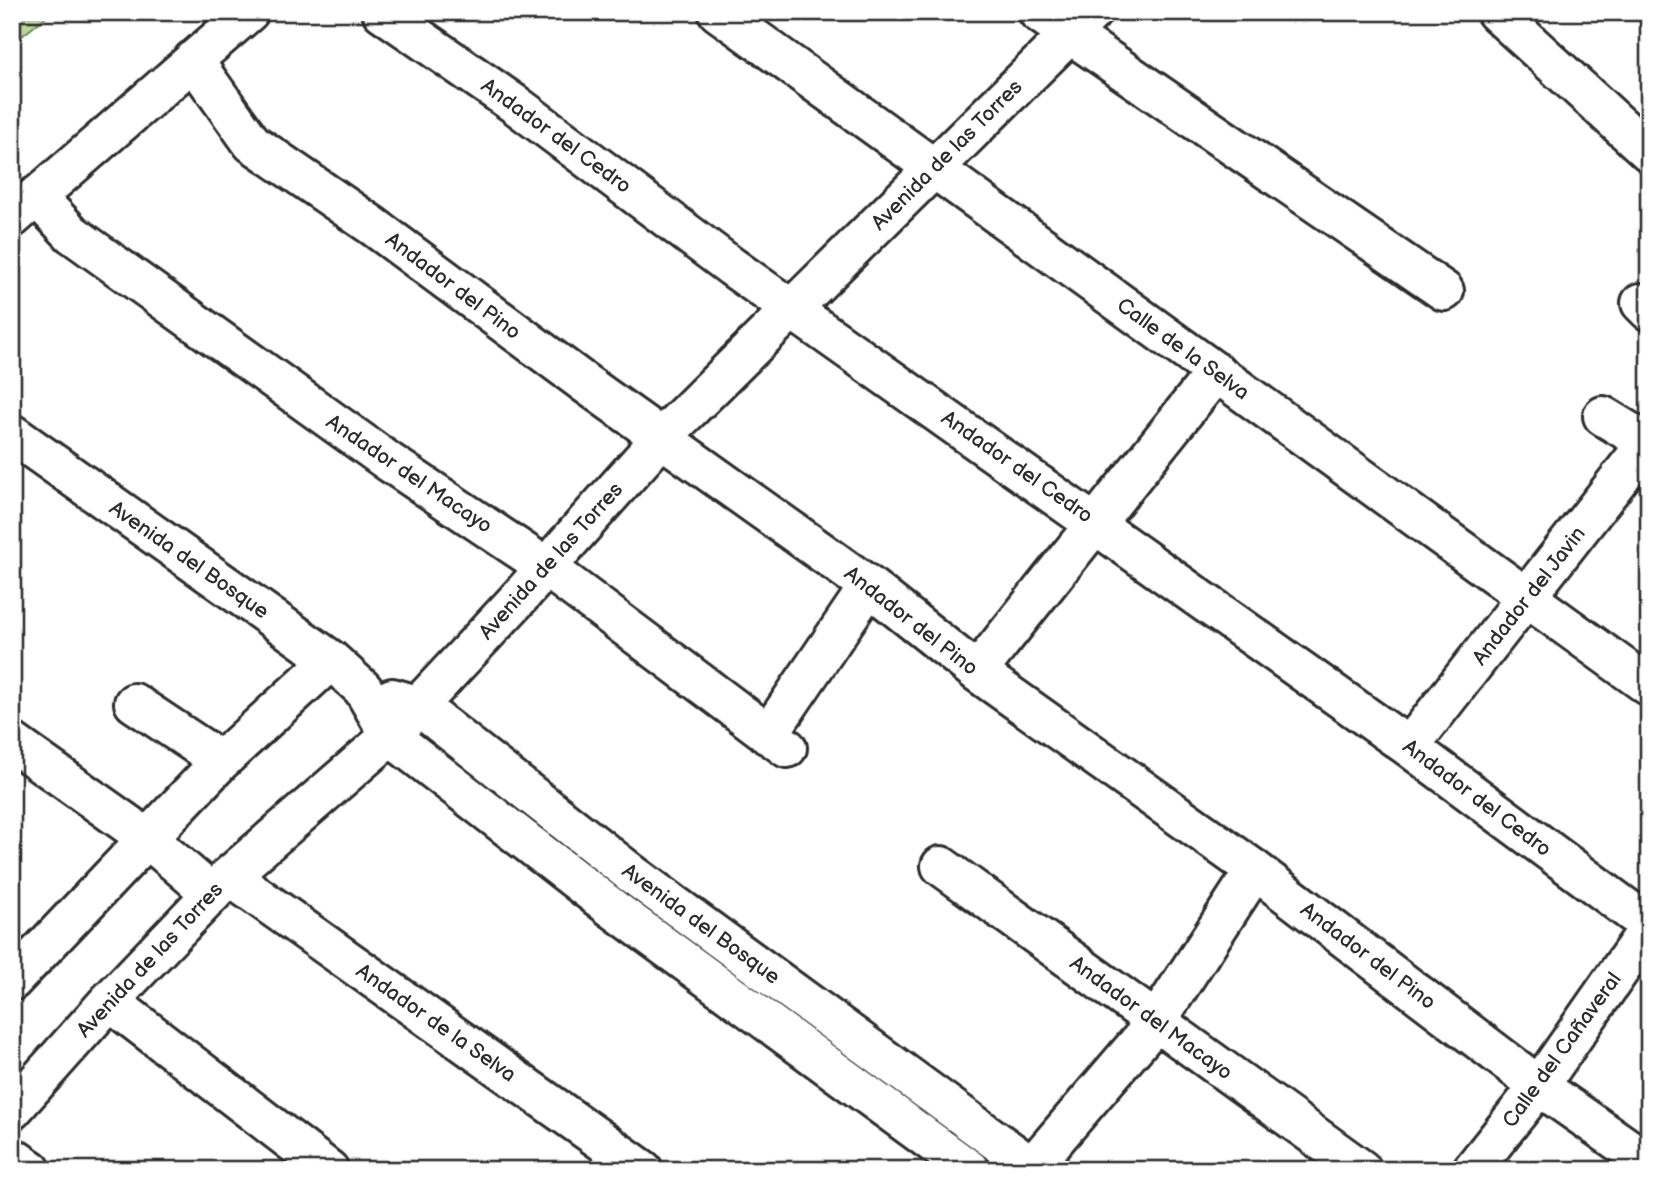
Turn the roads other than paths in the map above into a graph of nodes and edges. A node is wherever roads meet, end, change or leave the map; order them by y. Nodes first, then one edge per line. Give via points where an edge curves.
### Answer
1 (249, 12) edge
2 (382, 12) edge
3 (718, 12) edge
4 (1038, 12) edge
5 (1496, 12) edge
6 (1081, 23) edge
7 (193, 60) junction
8 (1649, 152) edge
9 (932, 169) junction
10 (24, 207) edge
11 (1444, 291) dead end
12 (794, 309) junction
13 (1216, 372) junction
14 (1603, 416) dead end
15 (12, 434) edge
16 (663, 437) junction
17 (1648, 443) edge
18 (1096, 524) junction
19 (546, 567) junction
20 (869, 586) junction
21 (1528, 599) junction
22 (331, 660) junction
23 (977, 672) junction
24 (1649, 687) edge
25 (363, 689) junction
26 (134, 702) dead end
27 (417, 705) junction
28 (390, 736) junction
29 (12, 742) edge
30 (1409, 747) junction
31 (221, 761) junction
32 (147, 838) junction
33 (941, 866) dead end
34 (1255, 870) junction
35 (220, 885) junction
36 (1649, 927) edge
37 (752, 961) junction
38 (12, 981) edge
39 (729, 993) junction
40 (109, 1001) junction
41 (1156, 1022) junction
42 (1539, 1086) junction
43 (12, 1110) edge
44 (994, 1137) junction
45 (12, 1157) edge
46 (1649, 1163) edge
47 (1032, 1169) edge
48 (31, 1170) edge
49 (329, 1170) edge
50 (643, 1170) edge
51 (970, 1170) edge
52 (1362, 1170) edge
53 (1472, 1170) edge

1 - 7 street
2 - 12 street, Andador del Cedro
3 - 9 street, Calle de la Selva
4 - 6 street
5 - 8 street
6 - 9 street, Avenida de las Torres
6 - 11 street
7 - 10 street
7 - 16 street, Andador del Pino via 251,143
9 - 12 street, Avenida de las Torres
9 - 13 street, Calle de la Selva
10 - 19 street, Andador del Macayo via 72,234 389,462
12 - 16 street, Avenida de las Torres
12 - 18 street, Andador del Cedro
13 - 18 street
13 - 21 street, Calle de la Selva
14 - 17 street
15 - 22 street, Avenida del Bosque
16 - 19 street, Avenida de las Torres
16 - 20 street, Andador del Pino
17 - 21 street, Andador del Javin
18 - 23 street
18 - 30 street, Andador del Cedro
19 - 20 street, Andador del Macayo via 778,742
19 - 27 street, Avenida de las Torres
20 - 23 street, Andador del Pino
21 - 24 street, Calle de la Selva
21 - 30 street, Andador del Javin
22 - 25 street, Avenida del Bosque
22 - 31 street
23 - 34 street, Andador del Pino
25 - 27 street, Avenida del Bosque
25 - 28 street, Avenida del Bosque
26 - 31 street
27 - 28 street, Avenida de las Torres
27 - 37 street, Avenida del Bosque via 632,874
28 - 35 street, Avenida de las Torres
28 - 39 street, Avenida del Bosque
29 - 32 street
30 - 36 street, Andador del Cedro
31 - 32 street
32 - 35 street, Andador de la Selva
32 - 38 street
33 - 41 street, Andador del Macayo
34 - 41 street
34 - 42 street, Andador del Pino
35 - 40 street, Avenida de las Torres
35 - 50 street, Andador de la Selva
36 - 42 street, Calle del Cañaveral
37 - 39 street
37 - 44 street, Avenida del Bosque
39 - 51 street, Avenida del Bosque
40 - 43 street, Avenida de las Torres
40 - 49 street
41 - 47 street
41 - 52 street, Andador del Macayo
42 - 46 street, Andador del Pino
42 - 53 street, Calle del Cañaveral
44 - 47 street, Avenida del Bosque
44 - 51 street
45 - 48 street

